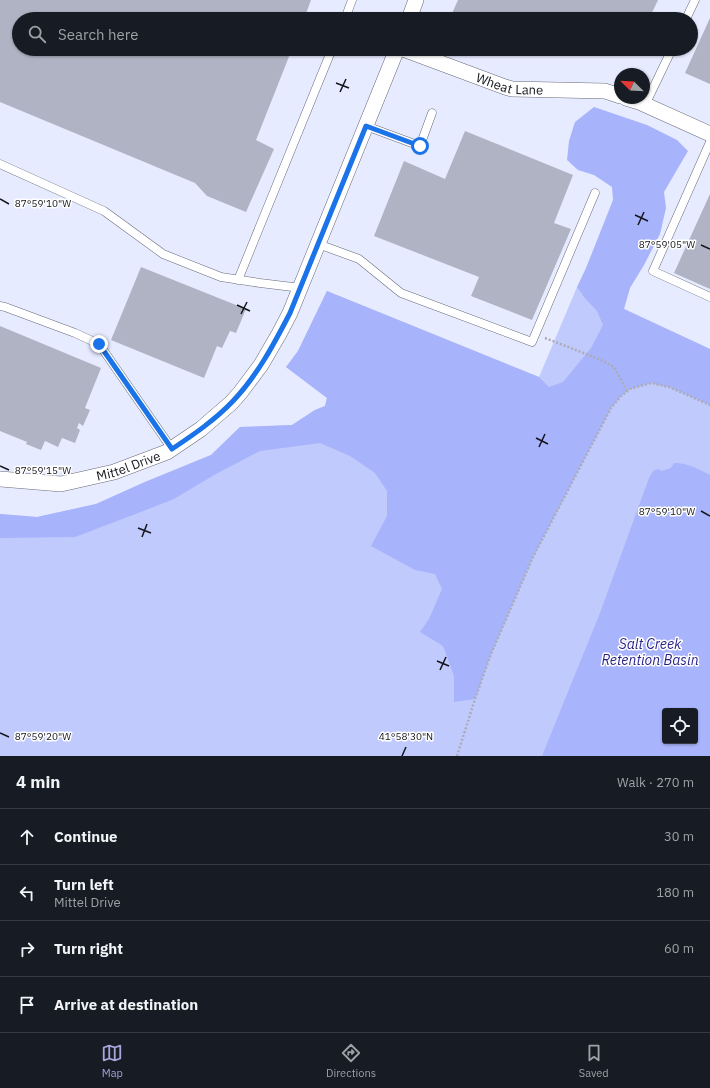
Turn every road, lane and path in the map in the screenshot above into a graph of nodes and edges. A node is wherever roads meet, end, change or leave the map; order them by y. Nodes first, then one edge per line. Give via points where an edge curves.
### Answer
1 (352, 0) edge
2 (416, 0) edge
3 (695, 0) edge
4 (348, 12) edge
5 (412, 12) edge
6 (689, 12) edge
7 (329, 56) edge
8 (394, 56) edge
9 (423, 56) edge
10 (669, 56) edge
11 (614, 94) edge
12 (645, 105) joint
13 (432, 113) dead end
14 (366, 126) junction
15 (710, 134) edge
16 (710, 142) edge
17 (0, 164) edge
18 (595, 193) dead end
19 (318, 244) junction
20 (238, 280) junction
21 (301, 288) junction
22 (710, 297) edge
23 (0, 306) edge
24 (553, 341) dead end
25 (627, 391) junction
26 (710, 405) edge
27 (172, 449) junction
28 (0, 479) edge
29 (457, 756) edge

1 - 4 lane
2 - 5 street
3 - 6 lane
7 - 20 lane
8 - 14 street, Mittel Drive
9 - 11 street, Wheat Lane via 512,89 605,91
10 - 12 lane
12 - 15 street
13 - 14 lane via 420,146
14 - 19 street, Mittel Drive
16 - 22 lane via 653,271
17 - 20 lane via 104,211 163,254 221,277
18 - 19 lane via 532,342 401,293 359,259
19 - 21 street, Mittel Drive
20 - 21 lane
21 - 27 street, Mittel Drive via 280,334 240,394 201,429
23 - 27 lane via 99,344
24 - 25 path via 614,367
25 - 26 path via 651,383 669,386
25 - 29 path via 611,408 532,557 491,654
27 - 28 street, Mittel Drive via 114,472 61,484

